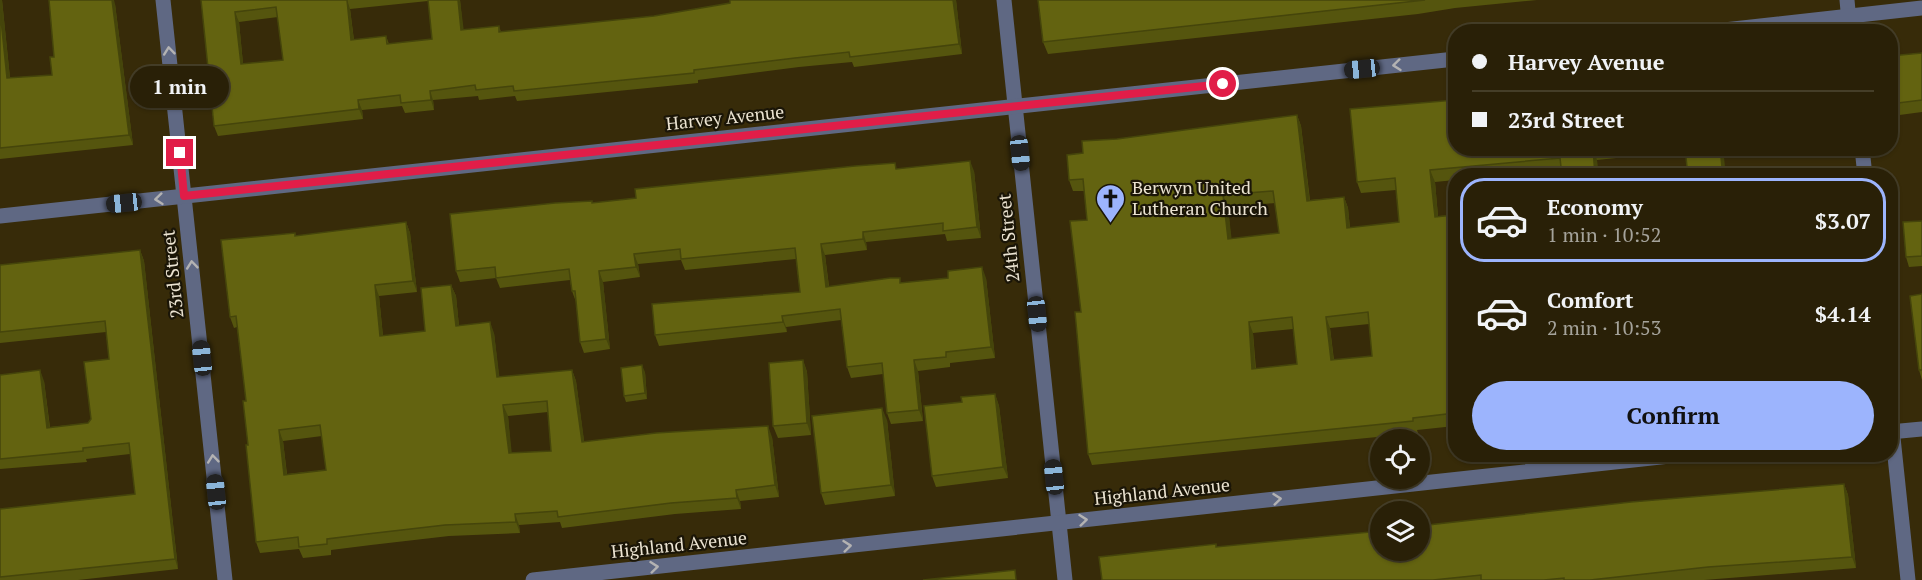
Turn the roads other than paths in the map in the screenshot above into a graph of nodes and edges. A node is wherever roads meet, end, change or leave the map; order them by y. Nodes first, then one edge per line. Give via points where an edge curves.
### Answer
1 (163, 0) edge
2 (1004, 0) edge
3 (1847, 0) edge
4 (1922, 8) edge
5 (1849, 24) edge
6 (1448, 60) edge
7 (1015, 106) junction
8 (184, 196) junction
9 (0, 216) edge
10 (1922, 429) edge
11 (1898, 431) edge
12 (1615, 462) edge
13 (1894, 462) edge
14 (1059, 523) junction
15 (225, 580) edge
16 (533, 580) edge
17 (1065, 580) edge
18 (1908, 580) edge

8 -> 1 street, 23rd Street
2 - 7 street, 24th Street
3 - 5 street
4 - 5 street
6 -> 7 street, Harvey Avenue
7 - 8 street, Harvey Avenue
7 - 14 street, 24th Street
8 -> 9 street, Harvey Avenue
15 -> 8 street, 23rd Street
10 - 11 street
14 -> 12 street, Highland Avenue
13 - 18 street
16 -> 14 street, Highland Avenue
14 - 17 street, 24th Street

